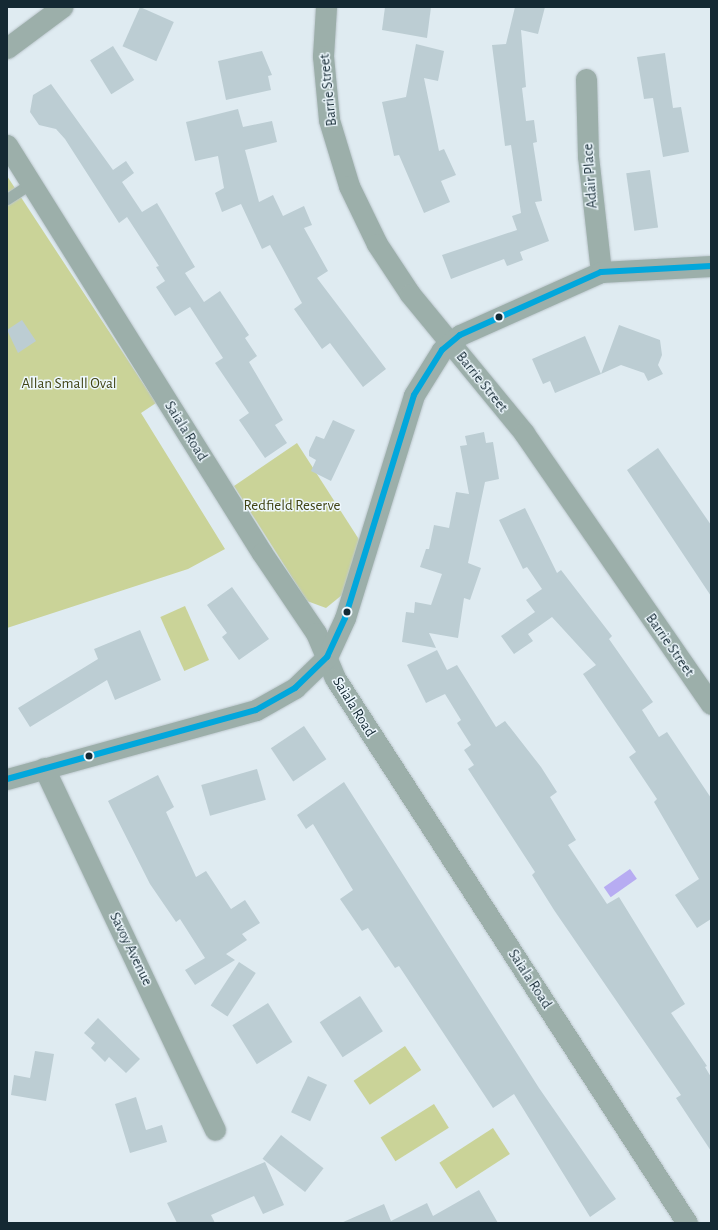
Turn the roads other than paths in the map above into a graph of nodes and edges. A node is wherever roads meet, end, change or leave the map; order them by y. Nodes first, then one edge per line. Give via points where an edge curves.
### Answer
1 (62, 7) edge
2 (326, 7) edge
3 (7, 48) edge
4 (586, 79) dead end
5 (7, 145) edge
6 (32, 183) junction
7 (7, 199) edge
8 (711, 266) edge
9 (601, 272) junction
10 (450, 343) junction
11 (328, 657) junction
12 (711, 704) edge
13 (44, 768) junction
14 (7, 778) edge
15 (215, 1130) dead end
16 (687, 1223) edge

1 - 3 street
2 - 10 street, Barrie Street via 323,56 329,120 338,157 362,215 390,266
4 - 9 street, Adair Place via 588,156
5 - 6 street, Saiala Road
6 - 7 lane
6 - 11 street, Saiala Road via 266,559 316,633
8 - 9 street
9 - 10 street via 554,291
10 - 11 street via 424,374 414,395 358,581
10 - 12 street, Barrie Street via 524,433
11 - 13 street via 294,688 256,710
11 - 16 street, Saiala Road via 334,678
13 - 14 street
13 - 15 street, Savoy Avenue

